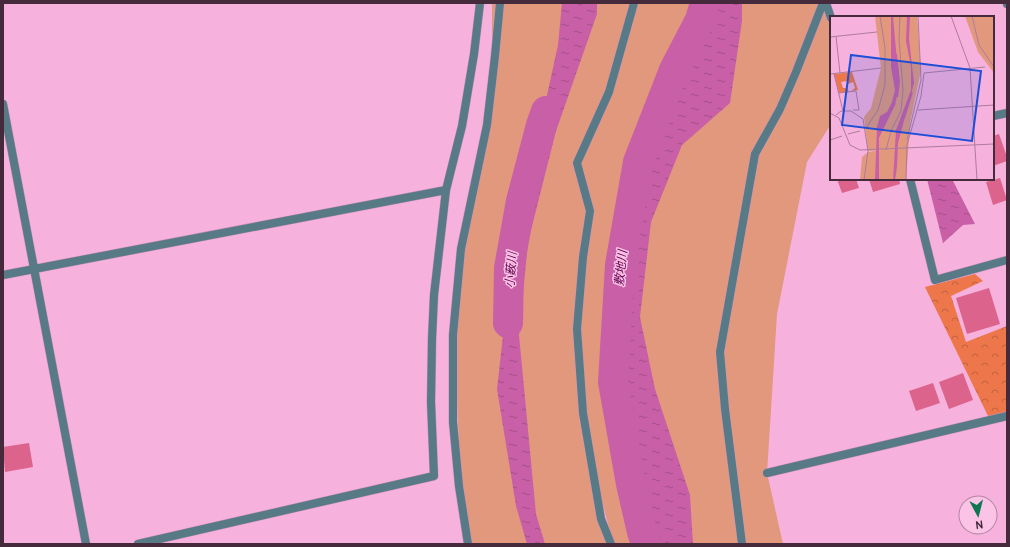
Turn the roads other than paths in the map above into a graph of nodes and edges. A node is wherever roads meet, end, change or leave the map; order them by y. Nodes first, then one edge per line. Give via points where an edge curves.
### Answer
1 (480, 3) edge
2 (500, 3) edge
3 (634, 3) edge
4 (825, 3) edge
5 (830, 16) edge
6 (3, 104) edge
7 (1007, 113) edge
8 (994, 116) edge
9 (910, 180) edge
10 (446, 190) junction
11 (1007, 260) edge
12 (34, 270) junction
13 (3, 275) edge
14 (1007, 416) edge
15 (767, 473) dead end
16 (86, 544) edge
17 (138, 544) edge
18 (468, 544) edge
19 (611, 544) edge
20 (742, 544) edge

1 - 10 street via 462,126
2 - 18 street via 487,125 461,250 453,335 453,422
3 - 19 street via 609,92 578,163 590,211 577,329 583,413 601,519
4 - 5 street
4 - 20 street via 780,109 755,154 720,352
6 - 12 street
7 - 8 street
9 - 11 street via 935,280
10 - 12 street
10 - 17 street via 434,295 432,339 434,476
12 - 13 street
12 - 16 street
14 - 15 street

